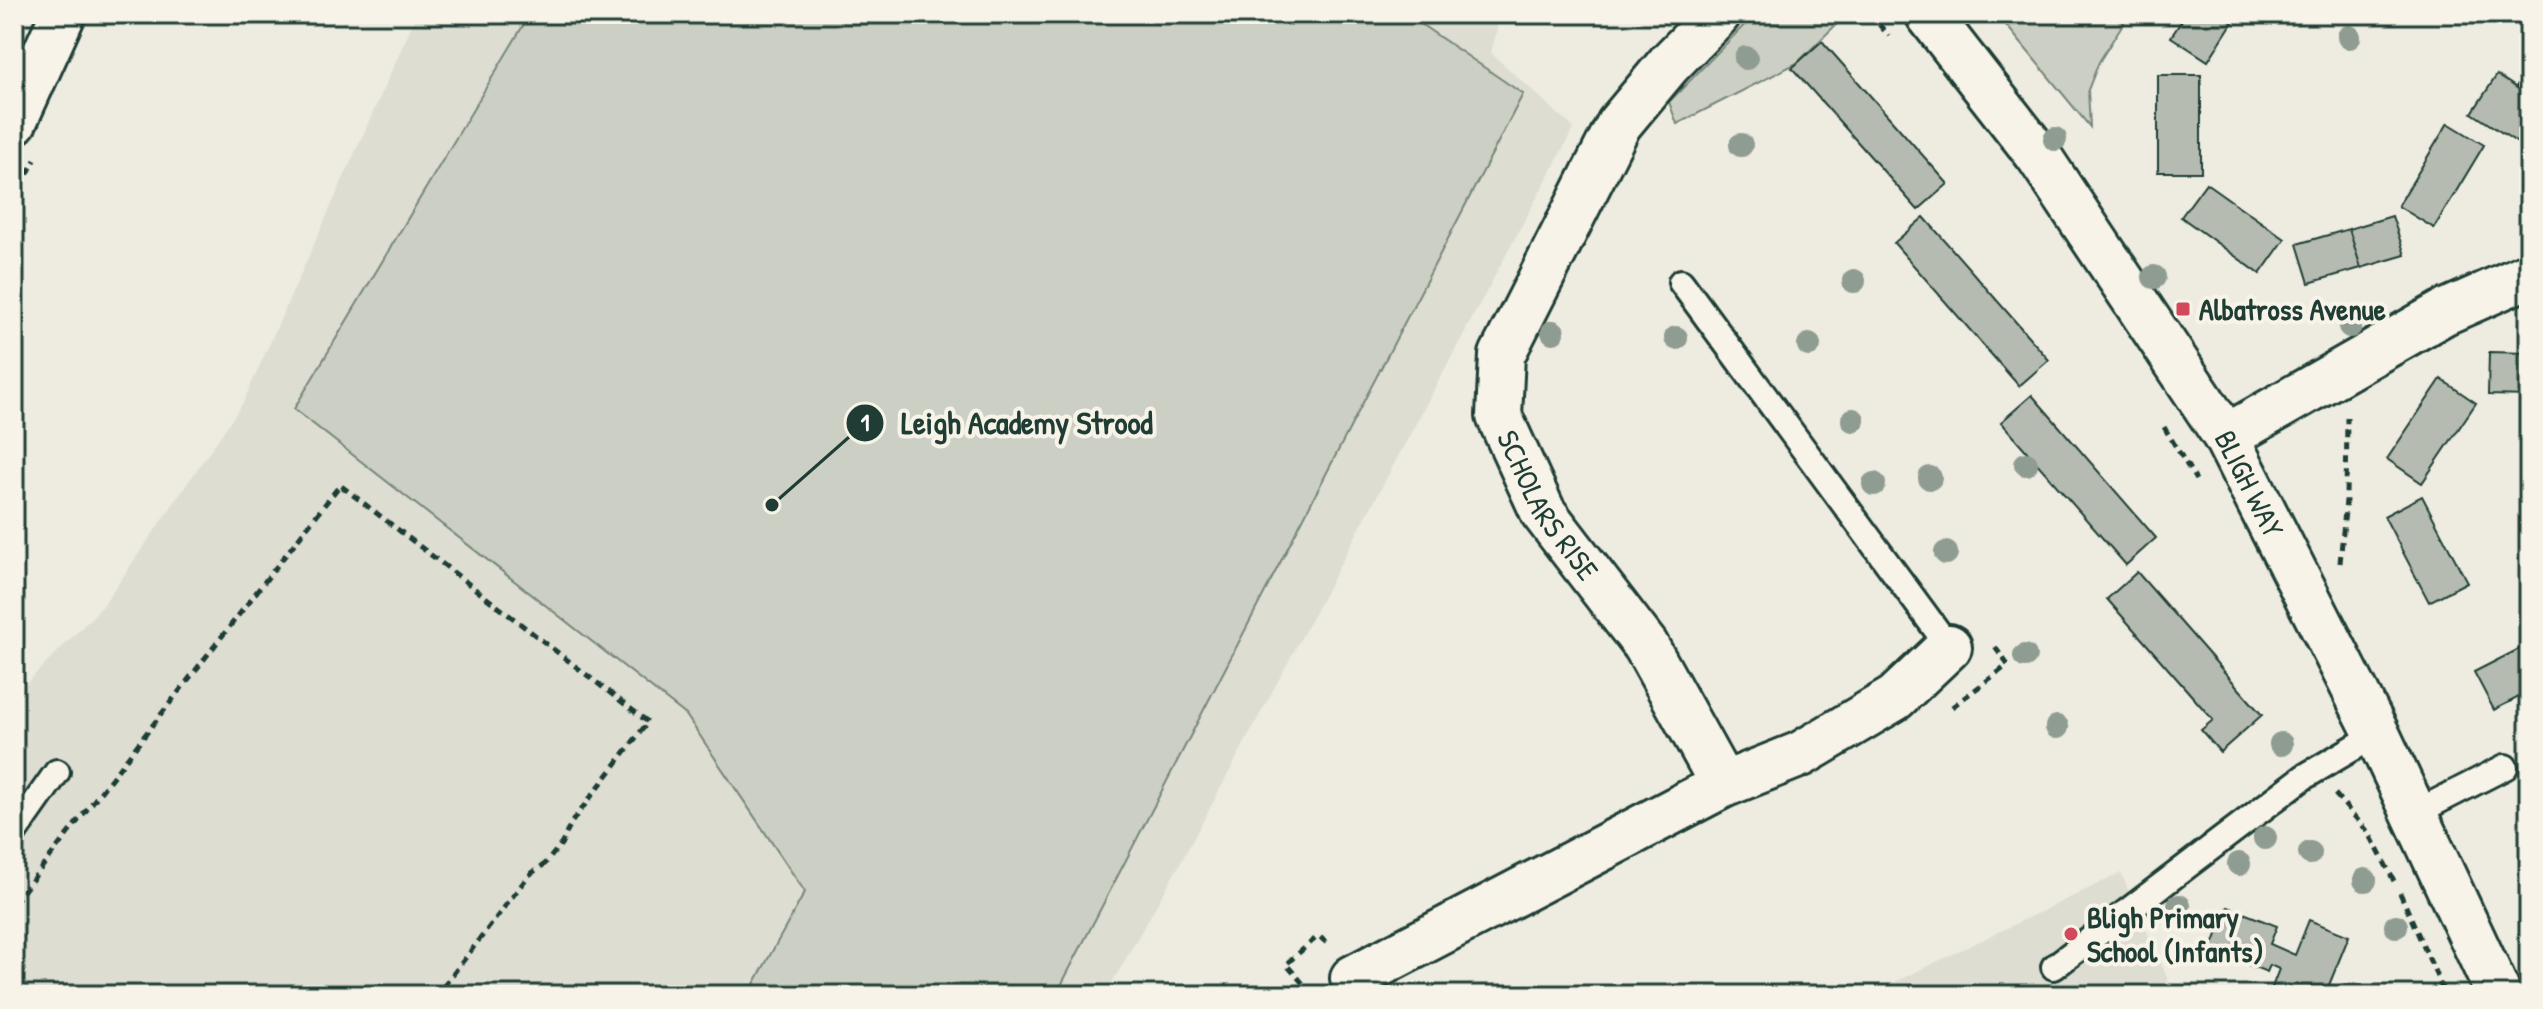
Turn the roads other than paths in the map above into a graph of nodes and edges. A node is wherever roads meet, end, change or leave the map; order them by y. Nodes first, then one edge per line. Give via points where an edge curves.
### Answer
1 (63, 14) edge
2 (1718, 14) edge
3 (1928, 14) edge
4 (14, 122) edge
5 (2529, 275) edge
6 (1681, 282) dead end
7 (2226, 437) junction
8 (1967, 641) joint
9 (2377, 734) junction
10 (2505, 767) dead end
11 (57, 772) dead end
12 (1723, 785) junction
13 (2413, 814) junction
14 (14, 833) edge
15 (2054, 967) dead end
16 (1353, 978) dead end
17 (2499, 995) edge

1 - 4 street
2 - 12 street, SCHOLARS RISE via 1619,124 1502,355 1499,416 1543,512 1646,646
3 - 7 street, BLIGH WAY via 2038,155
5 - 7 street via 2443,313
6 - 8 lane
7 - 9 street, BLIGH WAY
8 - 12 street via 1895,698 1801,754
9 - 13 street, BLIGH WAY
9 - 15 lane via 2304,777
10 - 13 lane
11 - 14 lane
12 - 16 street
13 - 17 street, BLIGH WAY

